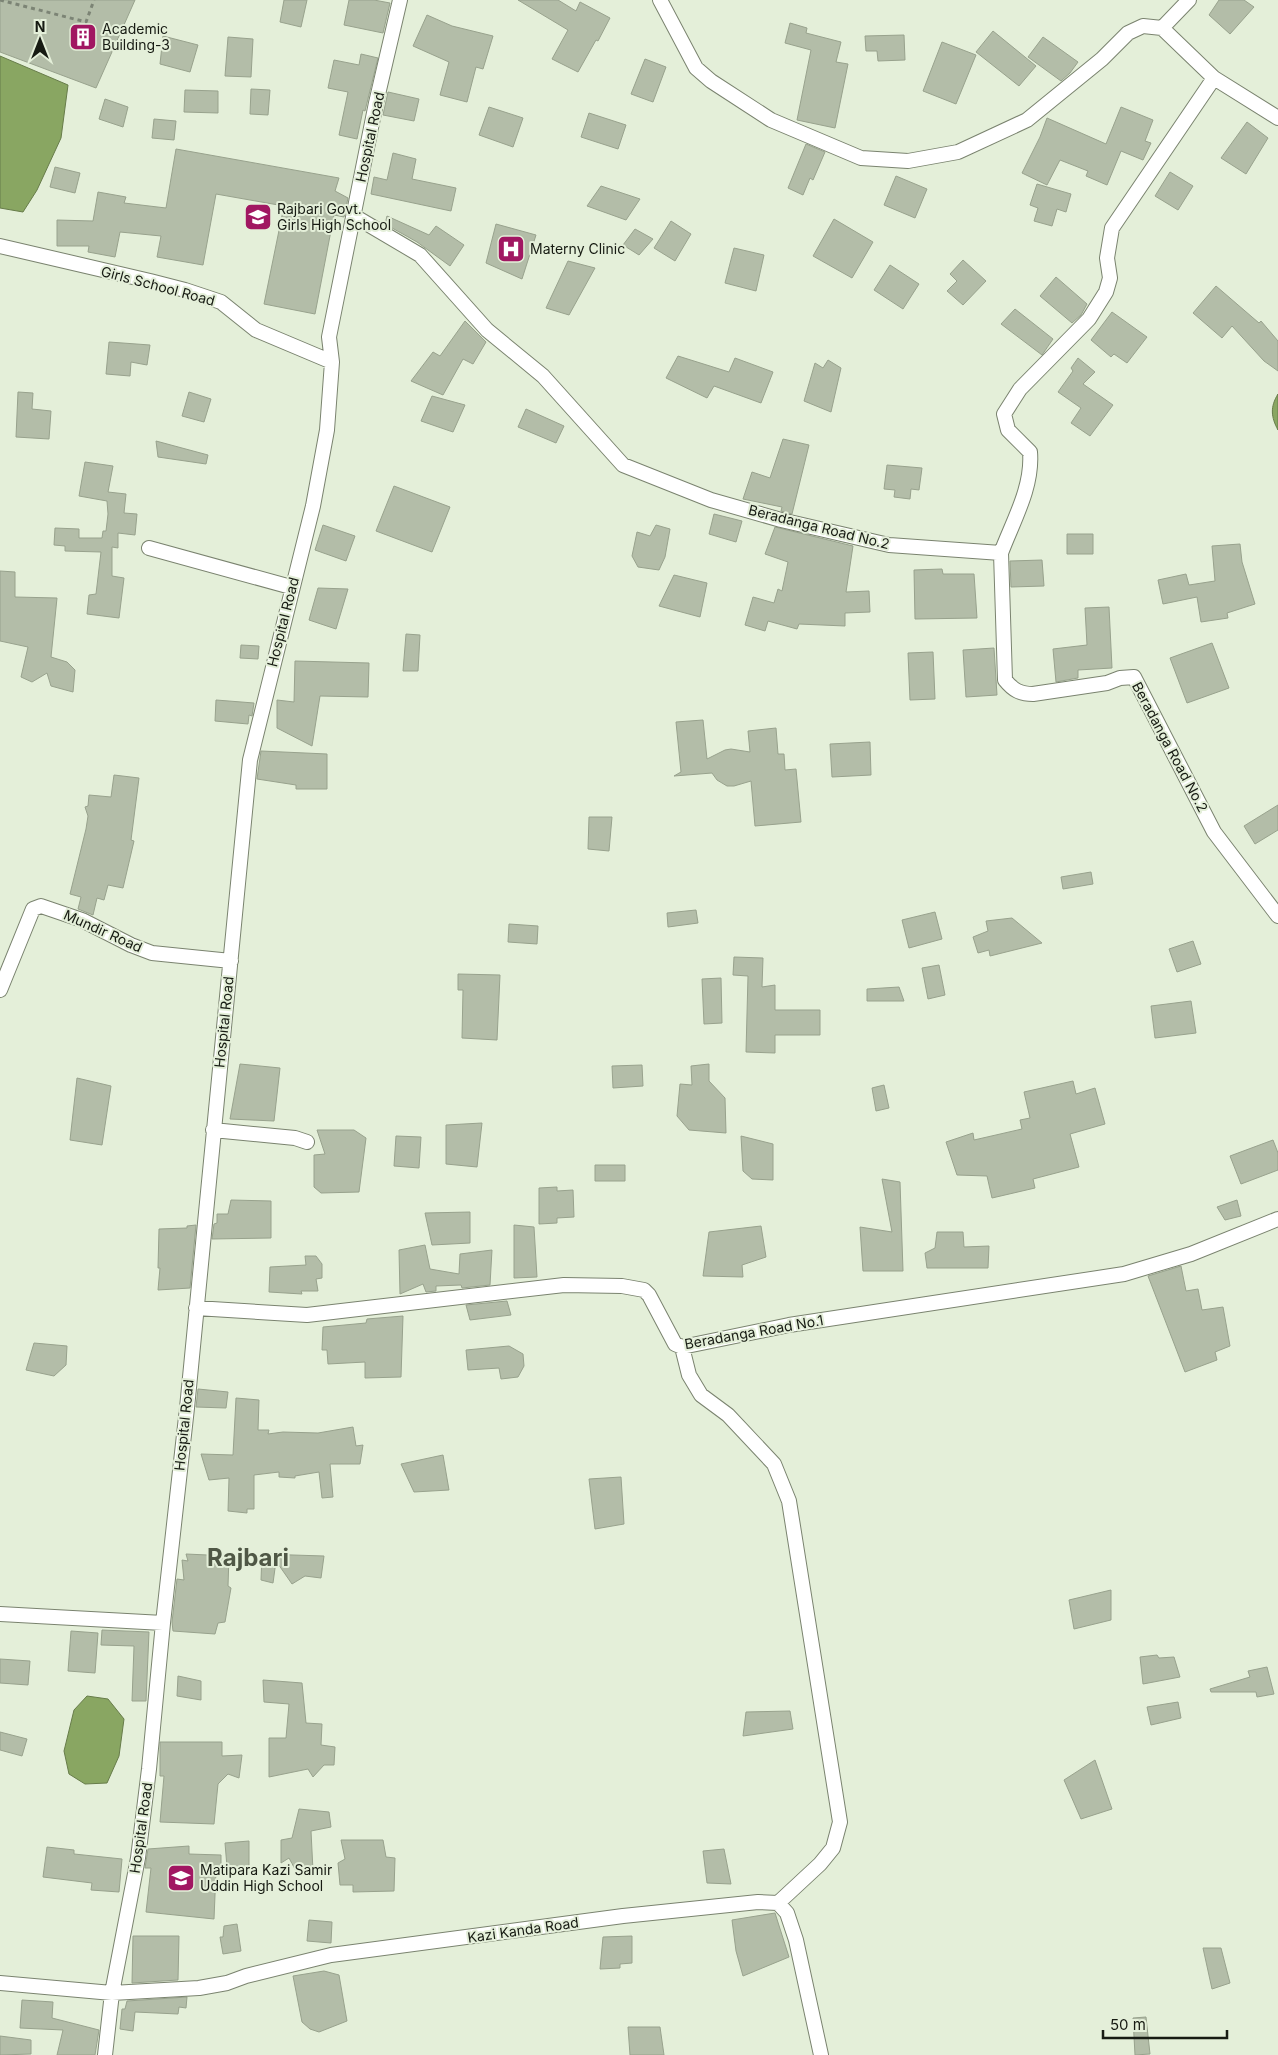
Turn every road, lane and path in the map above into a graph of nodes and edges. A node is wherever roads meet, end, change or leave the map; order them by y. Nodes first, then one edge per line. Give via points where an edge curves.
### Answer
1 (0, 0) edge
2 (94, 0) edge
3 (400, 0) edge
4 (660, 0) edge
5 (1189, 0) edge
6 (1162, 28) junction
7 (1214, 78) junction
8 (1278, 118) edge
9 (354, 216) junction
10 (0, 246) edge
11 (332, 362) junction
12 (150, 548) dead end
13 (1001, 553) junction
14 (291, 588) junction
15 (1278, 916) edge
16 (230, 961) junction
17 (0, 990) edge
18 (213, 1130) junction
19 (307, 1142) dead end
20 (1278, 1219) edge
21 (196, 1308) junction
22 (682, 1347) junction
23 (0, 1614) edge
24 (163, 1623) junction
25 (778, 1903) junction
26 (0, 1983) edge
27 (112, 1993) junction
28 (105, 2055) edge
29 (821, 2055) edge

1 - 2 path via 86,22
3 - 9 street, Hospital Road
4 - 6 street via 696,68 771,120 861,158 908,161 958,152 1027,120 1128,33 1143,26
5 - 6 street
6 - 7 street
7 - 8 street
7 - 13 street via 1112,228 1107,258 1110,278 1098,305 1089,319 1020,389 1004,414 1008,430 1030,452 1031,467
9 - 11 street, Hospital Road via 329,337
9 - 13 street, Beradanga Road No.2 via 420,255 486,330 543,376 623,465 711,500 781,520 889,545
10 - 11 street, Girls School Road via 150,281 221,302 256,330
11 - 14 street, Hospital Road via 327,430 313,506
12 - 14 street
13 - 15 street, Beradanga Road No.2 via 1005,680 1022,694 1032,694 1134,677 1214,832
14 - 16 street, Hospital Road via 250,760
16 - 17 street, Mundir Road via 152,953 82,920 42,906 33,909
16 - 18 street, Hospital Road
18 - 19 street via 296,1138
18 - 21 street, Hospital Road
20 - 22 street, Beradanga Road No.1 via 1191,1254 1124,1274 798,1324
21 - 22 street, Beradanga Road No.1 via 307,1316 564,1285 622,1286 644,1290 649,1295 672,1340
21 - 24 street, Hospital Road
22 - 25 street via 689,1375 701,1395 728,1415 774,1464 789,1502 840,1822 833,1848
23 - 24 street
24 - 27 street, Hospital Road via 138,1858
25 - 27 street, Kazi Kanda Road via 758,1902 623,1916 331,1955 199,1988
25 - 29 street via 787,1913 796,1940
26 - 27 street, Kazi Kanda Road
27 - 28 street, Hospital Road

